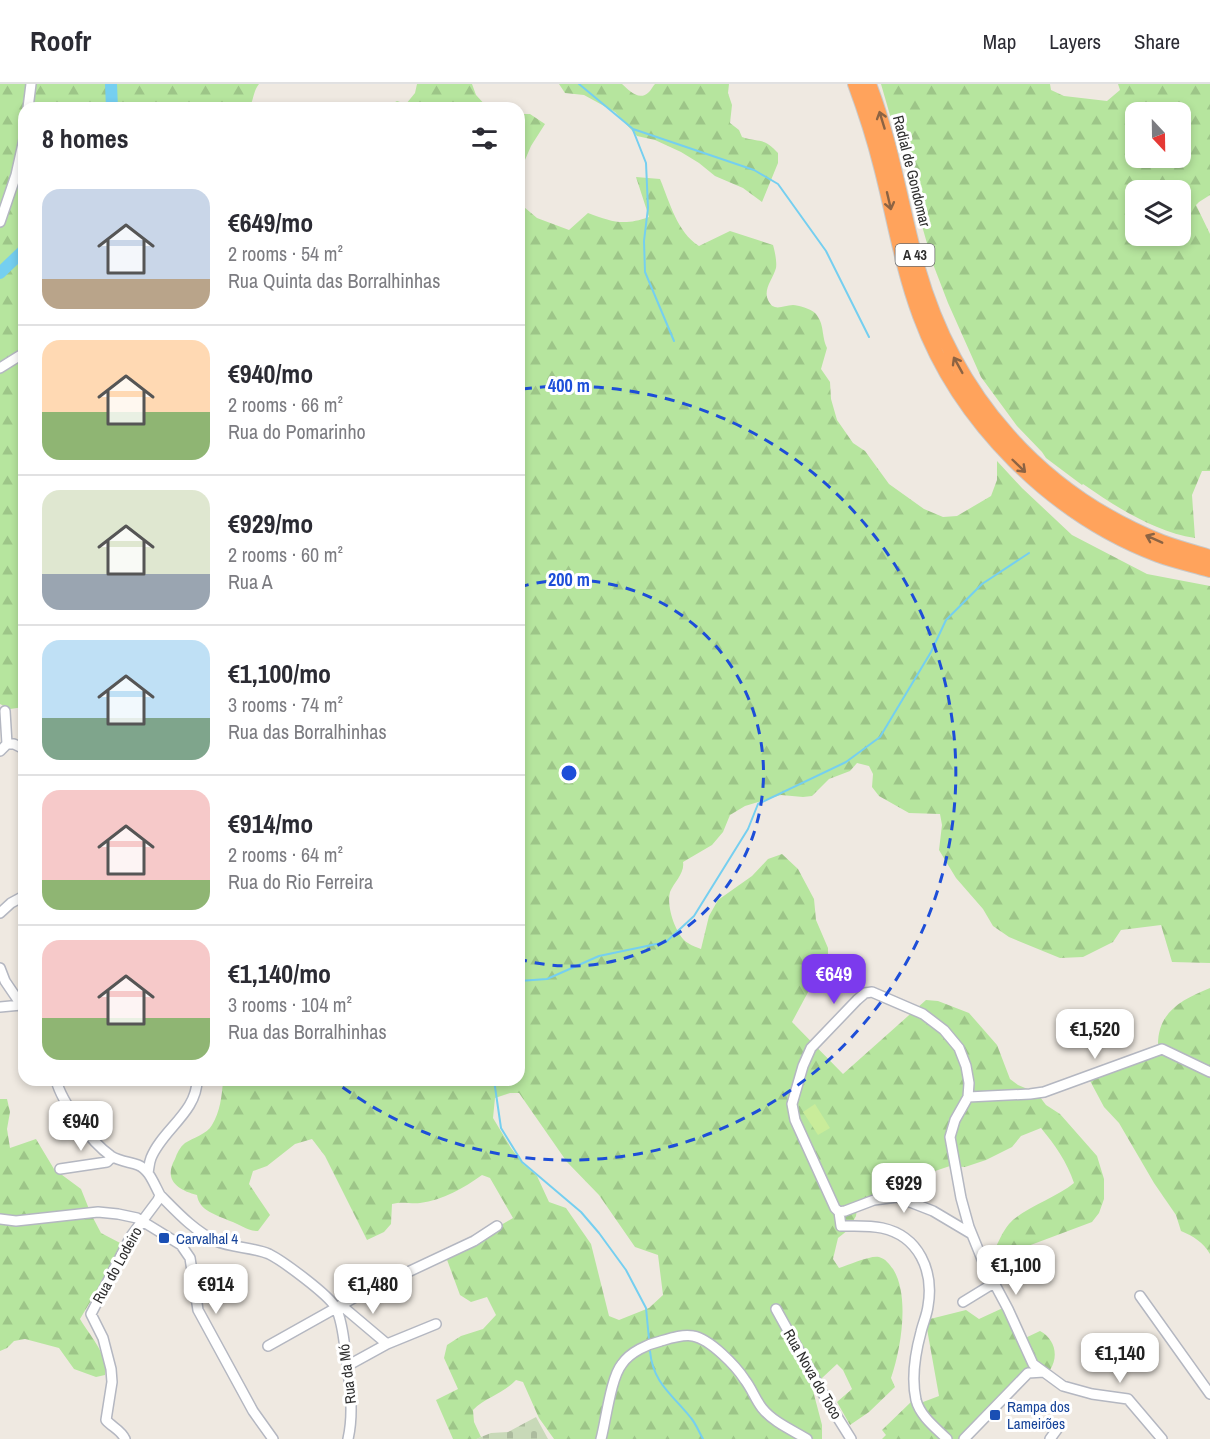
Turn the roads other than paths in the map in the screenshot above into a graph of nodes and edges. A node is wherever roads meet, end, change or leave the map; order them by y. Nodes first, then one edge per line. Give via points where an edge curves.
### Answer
1 (31, 84) edge
2 (855, 84) edge
3 (869, 84) edge
4 (29, 102) edge
5 (18, 166) edge
6 (0, 222) edge
7 (18, 357) edge
8 (0, 368) edge
9 (985, 418) junction
10 (1210, 557) edge
11 (1210, 570) edge
12 (5, 711) dead end
13 (3, 747) edge
14 (18, 748) edge
15 (18, 899) edge
16 (0, 914) edge
17 (0, 968) edge
18 (18, 1000) edge
19 (0, 1007) edge
20 (18, 1007) edge
21 (1210, 1072) edge
22 (58, 1086) edge
23 (197, 1086) edge
24 (968, 1097) junction
25 (112, 1157) junction
26 (60, 1169) dead end
27 (148, 1173) junction
28 (160, 1195) junction
29 (839, 1212) junction
30 (0, 1219) edge
31 (142, 1221) junction
32 (497, 1226) dead end
33 (971, 1233) junction
34 (994, 1283) junction
35 (1140, 1296) dead end
36 (963, 1302) dead end
37 (339, 1308) junction
38 (776, 1309) dead end
39 (436, 1324) dead end
40 (387, 1344) junction
41 (268, 1346) dead end
42 (347, 1366) junction
43 (1044, 1372) junction
44 (1210, 1394) edge
45 (1058, 1428) dead end
46 (125, 1439) edge
47 (273, 1439) edge
48 (348, 1439) edge
49 (601, 1439) edge
50 (807, 1439) edge
51 (851, 1439) edge
52 (947, 1439) edge
53 (964, 1439) edge
54 (1050, 1439) edge
55 (1162, 1439) edge

1 - 4 street
2 -> 9 highway, Radial de Gondomar / A 43 via 921,318 960,395
9 -> 3 highway, Radial de Gondomar / A 43 via 934,314 919,269 888,137
5 - 6 street
7 - 8 street
10 -> 9 highway, Radial de Gondomar / A 43 via 1164,543 1087,504
9 -> 11 highway, A 43 via 1016,464 1080,514 1119,538 1158,555
12 - 13 street
13 - 14 street
15 - 16 street
17 - 18 street
19 - 20 street
21 - 24 street via 1162,1049 1044,1092
22 - 25 street via 62,1099
23 - 27 street via 194,1100 151,1159
24 - 29 street via 966,1066 959,1047 944,1030 923,1014 872,992 857,1000 812,1048 792,1104 795,1120
24 - 33 street via 950,1137
25 - 26 street via 107,1162
25 - 27 street via 141,1166
27 - 28 street
28 - 31 street
28 - 37 street via 215,1241 268,1254
29 - 33 street via 897,1197
29 - 52 street via 841,1226 882,1228 909,1240 920,1253 930,1291 914,1359 916,1402
30 - 31 street via 16,1221 98,1212
31 - 46 street, Rua do Lodeiro via 91,1314 103,1338 111,1369 106,1420
31 - 47 street via 181,1245 190,1258 198,1310 253,1411
32 - 37 street
33 - 34 street
34 - 36 street
34 - 43 street via 1033,1364
35 - 44 street
37 - 40 street
37 - 41 street
37 - 42 street, Rua da Mó
38 - 51 street, Rua Nova do Toco
39 - 40 street
40 - 42 street
42 - 48 street, Rua da Mó via 352,1413
43 - 53 street via 1028,1373
43 - 55 street via 1063,1386 1128,1399
45 - 54 street
49 - 50 street via 614,1380 622,1364 635,1352 677,1336 694,1336 710,1344 745,1379 762,1409

